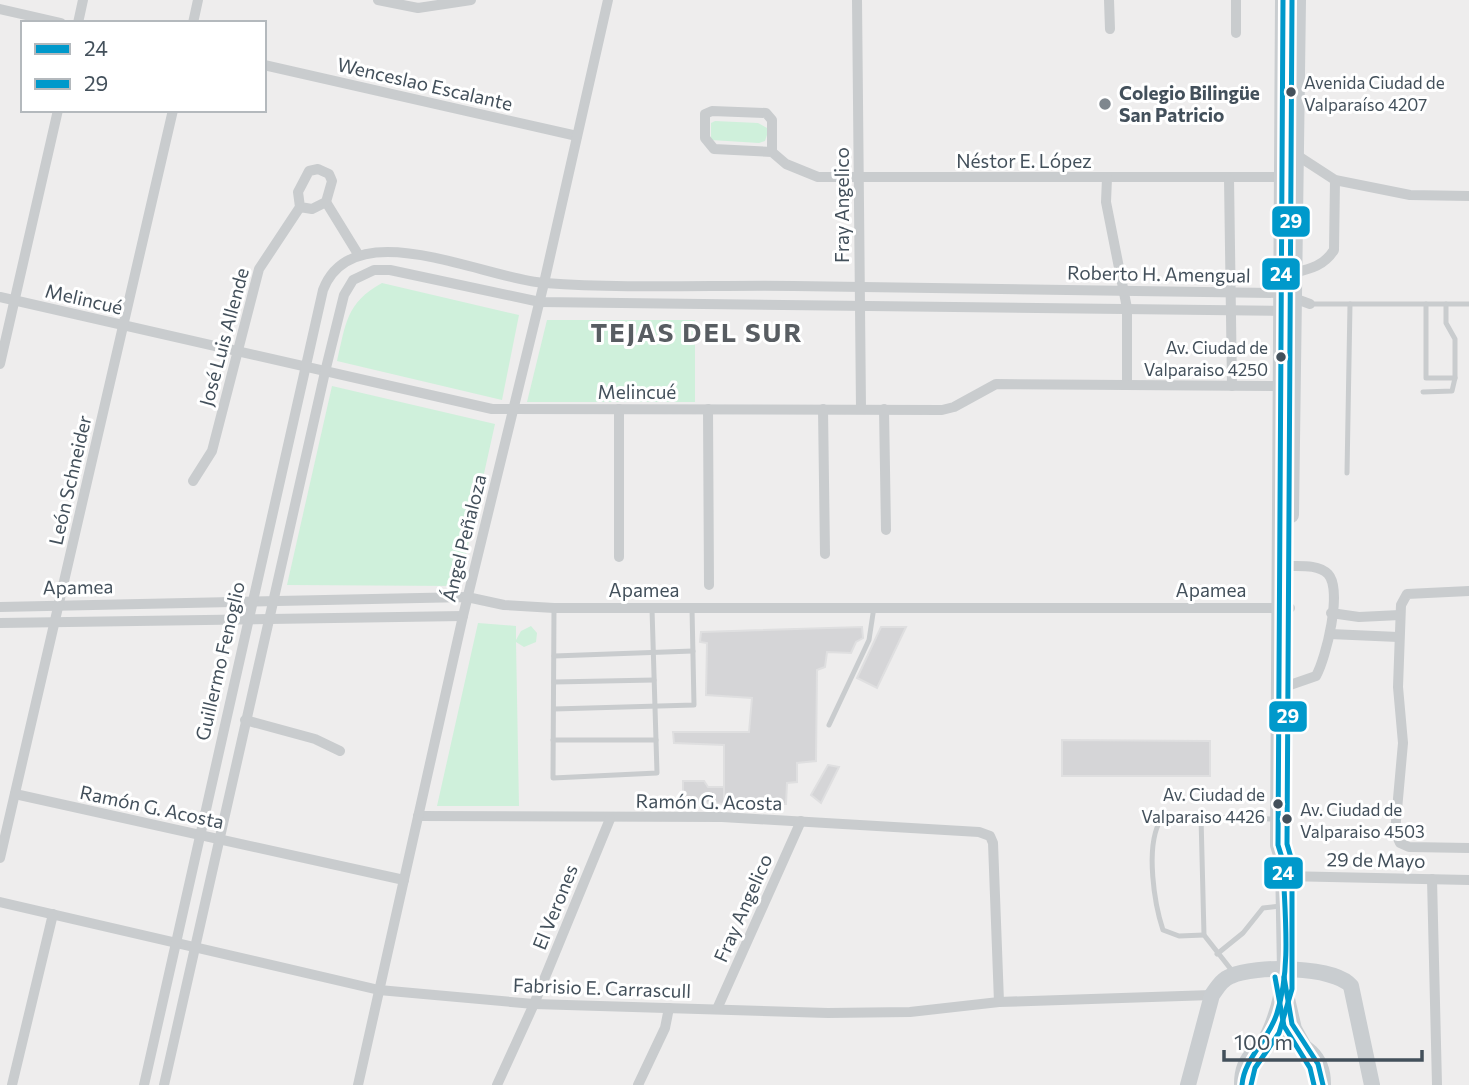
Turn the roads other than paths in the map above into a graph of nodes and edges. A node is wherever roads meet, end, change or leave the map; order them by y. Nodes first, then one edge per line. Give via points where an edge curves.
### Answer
1 (83, 0) edge
2 (198, 0) edge
3 (378, 0) edge
4 (471, 0) edge
5 (608, 0) edge
6 (857, 0) edge
7 (1109, 0) edge
8 (1236, 0) edge
9 (1283, 0) edge
10 (1297, 0) edge
11 (0, 9) edge
12 (52, 21) edge
13 (78, 21) edge
14 (193, 21) edge
15 (1110, 29) dead end
16 (1236, 33) dead end
17 (266, 65) edge
18 (58, 112) edge
19 (173, 112) edge
20 (577, 136) junction
21 (772, 152) junction
22 (1295, 154) junction
23 (1283, 177) junction
24 (859, 178) junction
25 (1107, 178) junction
26 (1229, 178) junction
27 (1335, 180) junction
28 (1469, 196) edge
29 (326, 202) junction
30 (300, 208) junction
31 (355, 255) junction
32 (1293, 273) junction
33 (363, 274) joint
34 (544, 283) junction
35 (860, 287) junction
36 (1121, 291) junction
37 (1231, 293) junction
38 (0, 297) edge
39 (15, 300) junction
40 (540, 302) junction
41 (1286, 302) junction
42 (1310, 304) joint
43 (1350, 304) junction
44 (1426, 304) junction
45 (1446, 304) junction
46 (1469, 304) edge
47 (860, 306) junction
48 (1127, 308) junction
49 (1231, 310) junction
50 (123, 326) junction
51 (239, 352) junction
52 (0, 364) edge
53 (305, 367) junction
54 (324, 372) junction
55 (1455, 378) junction
56 (1127, 385) junction
57 (1231, 386) junction
58 (1280, 386) junction
59 (1423, 392) dead end
60 (619, 409) junction
61 (708, 409) junction
62 (823, 409) junction
63 (862, 409) junction
64 (884, 409) junction
65 (514, 411) junction
66 (1347, 473) dead end
67 (193, 481) dead end
68 (886, 530) dead end
69 (825, 554) dead end
70 (619, 557) dead end
71 (1286, 570) junction
72 (709, 585) dead end
73 (1469, 591) edge
74 (467, 597) junction
75 (251, 601) junction
76 (272, 601) junction
77 (60, 605) junction
78 (0, 607) edge
79 (874, 607) junction
80 (554, 608) junction
81 (652, 608) junction
82 (692, 608) junction
83 (1285, 608) junction
84 (1331, 613) junction
85 (1400, 615) junction
86 (463, 616) junction
87 (247, 619) junction
88 (268, 619) junction
89 (56, 622) junction
90 (0, 623) edge
91 (1330, 634) junction
92 (1398, 637) junction
93 (693, 651) junction
94 (653, 652) junction
95 (554, 656) junction
96 (654, 680) junction
97 (554, 682) junction
98 (1285, 685) junction
99 (655, 708) junction
100 (554, 709) junction
101 (245, 720) junction
102 (829, 725) dead end
103 (553, 740) junction
104 (656, 740) junction
105 (340, 751) dead end
106 (15, 794) junction
107 (418, 816) junction
108 (1201, 817) junction
109 (610, 819) junction
110 (1278, 819) junction
111 (801, 821) junction
112 (199, 835) junction
113 (219, 839) junction
114 (1469, 848) edge
115 (0, 858) edge
116 (1283, 869) junction
117 (1432, 879) junction
118 (404, 880) junction
119 (1469, 880) edge
120 (0, 902) edge
121 (1283, 906) junction
122 (53, 914) junction
123 (1204, 935) junction
124 (175, 942) junction
125 (195, 947) junction
126 (1217, 954) junction
127 (1234, 974) junction
128 (1284, 978) junction
129 (379, 990) junction
130 (1212, 995) junction
131 (999, 1002) junction
132 (534, 1004) junction
133 (669, 1008) junction
134 (717, 1009) junction
135 (1262, 1046) junction
136 (1304, 1047) junction
137 (1320, 1066) junction
138 (1241, 1083) edge
139 (12, 1085) edge
140 (144, 1085) edge
141 (164, 1085) edge
142 (358, 1085) edge
143 (497, 1085) edge
144 (638, 1085) edge
145 (1188, 1085) edge
146 (1323, 1085) edge
147 (1329, 1085) edge
148 (1372, 1085) edge
149 (1437, 1085) edge

1 - 13 street
2 - 14 street
3 - 4 street via 418,8
5 - 20 street, Ángel Peñaloza
6 - 24 street, Fray Angelico
7 - 15 street
8 - 16 street
9 - 23 main road
10 - 22 main road
11 - 12 street
17 - 20 street, Wenceslao Escalante
18 - 39 street
19 - 50 street, León Schneider
20 - 34 street, Ángel Peñaloza
21 - 21 street via 714,149 705,138 705,114 766,113 772,120
21 - 24 street, Néstor E. López via 806,174
22 - 27 street
22 - 32 main road
23 - 26 street, Néstor E. López
23 - 41 main road
24 - 25 street, Néstor E. López
24 - 35 street, Fray Angelico
25 - 26 street, Néstor E. López
25 - 36 street via 1106,202
26 - 37 street
27 - 28 street via 1409,195
27 - 32 street via 1334,250 1314,268
29 - 30 street via 313,209
29 - 30 street, José Luis Allende via 332,181 329,174 309,171 301,183
29 - 31 street
30 - 51 street, José Luis Allende via 259,269
31 - 34 street, Roberto H. Amengual via 395,251
31 - 53 street, Guillermo Fenoglio via 328,276
32 - 41 main road
33 - 40 street, Roberto H. Amengual via 390,270
33 - 54 street, Guillermo Fenoglio via 344,295
34 - 35 street, Roberto H. Amengual
34 - 40 street, Ángel Peñaloza
35 - 36 street, Roberto H. Amengual
35 - 47 street, Fray Angelico
36 - 37 street, Roberto H. Amengual
36 - 48 street
37 - 41 street, Roberto H. Amengual
37 - 49 street
38 - 39 street, Melincué
39 - 50 street, Melincué
39 - 52 street
40 - 47 street, Roberto H. Amengual
40 - 65 street, Ángel Peñaloza
41 - 42 street, Roberto H. Amengual
41 - 49 street, Roberto H. Amengual
41 - 58 main road
41 - 71 main road
42 - 43 lane
43 - 44 lane
43 - 66 lane
44 - 45 lane
44 - 55 lane via 1426,379
45 - 46 lane
45 - 55 lane via 1446,323 1455,339
47 - 48 street, Roberto H. Amengual
47 - 63 street, Fray Angelico
48 - 49 street, Roberto H. Amengual
48 - 56 street
49 - 57 street
50 - 51 street, Melincué
50 - 77 street, León Schneider
51 - 53 street, Melincué
51 - 67 street, José Luis Allende via 212,451
53 - 54 street, Melincué
53 - 75 street, Guillermo Fenoglio
54 - 65 street, Melincué via 475,407
54 - 76 street, Guillermo Fenoglio
55 - 59 lane via 1452,391
56 - 57 street, Melincué
56 - 64 street, Melincué via 996,384 954,407
57 - 58 street, Melincué
58 - 71 main road
60 - 61 street, Melincué
60 - 65 street, Melincué
60 - 70 street
61 - 62 street, Melincué
61 - 72 street
62 - 63 street, Melincué
62 - 69 street
63 - 64 street, Melincué
64 - 68 street
65 - 74 street, Ángel Peñaloza
71 - 83 main road
71 - 84 street via 1311,566 1328,574 1333,585
73 - 85 street via 1408,594
74 - 76 street, Apamea
74 - 80 street, Apamea via 504,606
74 - 86 street, Ángel Peñaloza
75 - 76 street, Apamea
75 - 77 street, Apamea
75 - 87 street, Guillermo Fenoglio
76 - 88 street, Guillermo Fenoglio
77 - 78 street, Apamea
77 - 89 street, León Schneider
79 - 82 street, Apamea
79 - 83 street, Apamea
79 - 102 lane via 869,640
80 - 81 street, Apamea
80 - 95 lane
81 - 82 street, Apamea
81 - 94 lane
82 - 93 lane
83 - 98 main road
84 - 85 street
84 - 91 street
85 - 92 street
86 - 88 street, Apamea
86 - 107 street, Ángel Peñaloza
87 - 88 street, Apamea
87 - 89 street, Apamea
87 - 112 street, Guillermo Fenoglio
88 - 101 street, Guillermo Fenoglio
89 - 90 street, Apamea
89 - 106 street, León Schneider
91 - 92 street
91 - 98 street via 1316,676
92 - 114 street via 1403,743 1395,832 1400,843 1409,847
93 - 94 lane
93 - 99 lane via 694,705
94 - 95 lane
94 - 96 lane
95 - 97 lane
96 - 97 lane
96 - 99 lane
97 - 100 lane
98 - 110 main road
98 - 116 main road via 1289,845
99 - 100 lane
99 - 104 lane
100 - 103 lane
101 - 105 street via 315,738
101 - 113 street, Guillermo Fenoglio
103 - 104 lane
103 - 104 lane via 553,778 657,773
106 - 112 street, Ramón G. Acosta
106 - 115 street, León Schneider
107 - 109 street, Ramón G. Acosta
107 - 118 street, Ángel Peñaloza
108 - 110 lane
108 - 123 lane
108 - 123 lane via 1159,822 1155,830 1155,907 1163,930 1179,936
109 - 111 street, Ramón G. Acosta
109 - 132 street, El Verones
110 - 116 main road
111 - 131 street, Ramón G. Acosta via 990,836
111 - 134 street, Fray Angelico
112 - 113 street, Ramón G. Acosta
112 - 124 street, Guillermo Fenoglio
113 - 118 street, Ramón G. Acosta
113 - 125 street, Guillermo Fenoglio
116 - 117 street, 29 de Mayo
116 - 121 main road
117 - 119 street, 29 de Mayo
117 - 149 street
118 - 129 street, Ángel Peñaloza
120 - 122 street, Fabrisio E. Carrascull
121 - 126 lane via 1264,908
121 - 128 main road
122 - 124 street, Fabrisio E. Carrascull
122 - 139 street
123 - 126 lane
124 - 125 street, Fabrisio E. Carrascull
124 - 140 street, Guillermo Fenoglio
125 - 129 street, Fabrisio E. Carrascull
125 - 141 street, Guillermo Fenoglio
126 - 127 lane
127 - 128 main road
127 - 130 main road
128 - 135 main road via 1273,1025
128 - 136 main road via 1294,1029
128 - 148 main road via 1329,972 1352,986
129 - 132 street, Fabrisio E. Carrascull
129 - 142 street, Ángel Peñaloza
130 - 131 street, Fabrisio E. Carrascull
130 - 145 main road
131 - 134 street, Fabrisio E. Carrascull via 910,1012
132 - 133 street, Fabrisio E. Carrascull
132 - 143 street, El Verones
133 - 134 street, Fabrisio E. Carrascull
133 - 144 street
135 - 136 main road via 1286,1041
135 - 138 main road via 1248,1060
136 - 137 main road
137 - 146 main road
137 - 147 main road

